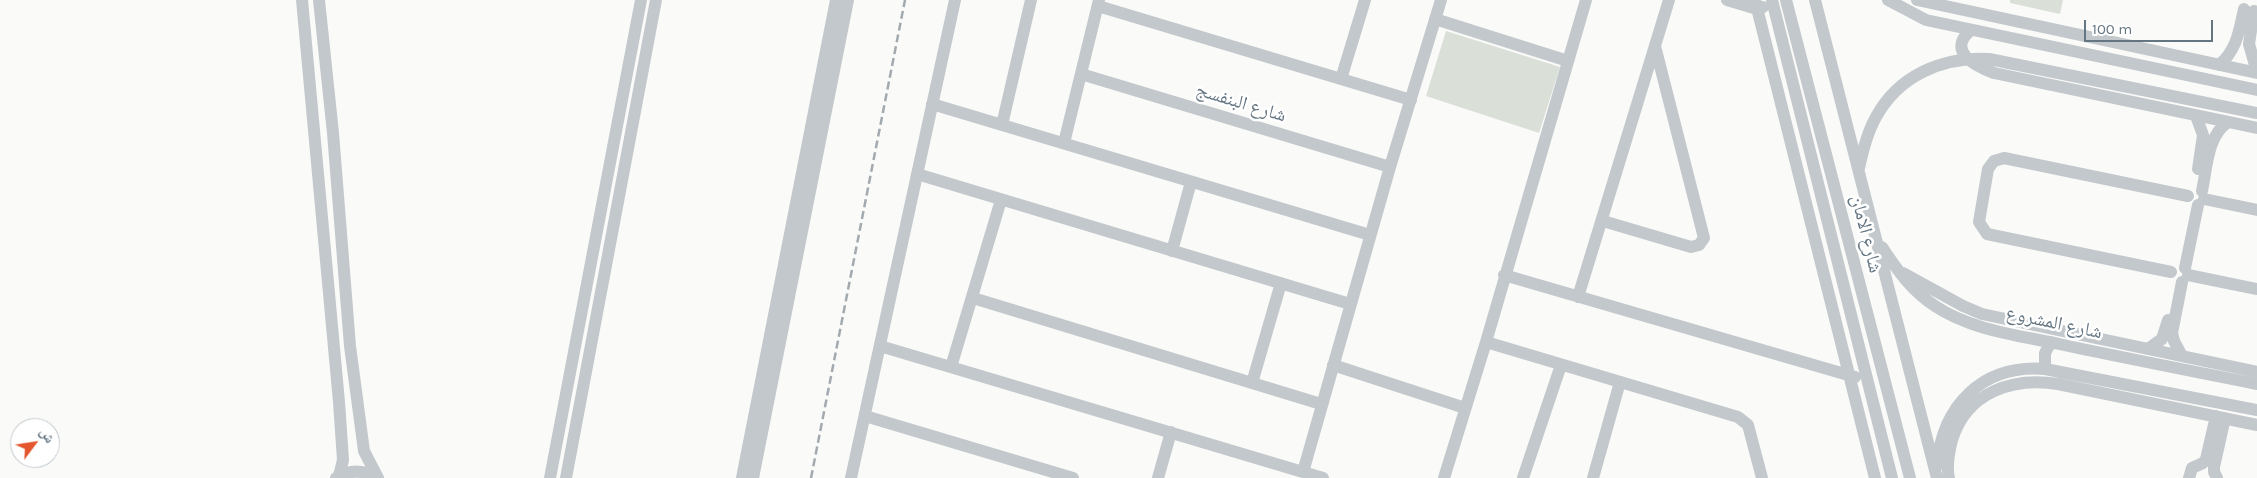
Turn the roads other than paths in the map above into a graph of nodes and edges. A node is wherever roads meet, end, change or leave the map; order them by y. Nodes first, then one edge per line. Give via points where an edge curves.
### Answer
1 (302, 0) edge
2 (319, 0) edge
3 (641, 0) edge
4 (656, 0) edge
5 (836, 0) edge
6 (848, 0) edge
7 (955, 0) edge
8 (1031, 0) edge
9 (1364, 0) edge
10 (1441, 0) edge
11 (1586, 0) edge
12 (1669, 0) edge
13 (1727, 0) edge
14 (1815, 0) edge
15 (1888, 0) edge
16 (1917, 0) edge
17 (1787, 1) edge
18 (1098, 3) edge
19 (1772, 3) edge
20 (1756, 4) edge
21 (2249, 7) edge
22 (1435, 19) junction
23 (1971, 30) junction
24 (1656, 46) junction
25 (2167, 55) junction
26 (1966, 58) junction
27 (1568, 61) junction
28 (2219, 66) junction
29 (2164, 70) junction
30 (2257, 73) edge
31 (1081, 74) junction
32 (1341, 79) junction
33 (2257, 90) edge
34 (1411, 100) junction
35 (932, 104) junction
36 (2255, 113) edge
37 (2196, 116) junction
38 (2228, 122) junction
39 (1002, 125) junction
40 (2254, 128) edge
41 (1064, 144) junction
42 (1390, 167) junction
43 (1858, 169) junction
44 (917, 174) junction
45 (1192, 182) junction
46 (2197, 198) junction
47 (1002, 200) junction
48 (2257, 210) edge
49 (1603, 221) junction
50 (1370, 236) junction
51 (1876, 239) junction
52 (1172, 251) junction
53 (1895, 268) junction
54 (2180, 274) junction
55 (1504, 275) junction
56 (1281, 283) junction
57 (2257, 289) edge
58 (1578, 297) junction
59 (973, 298) junction
60 (1350, 304) junction
61 (1867, 313) junction
62 (1851, 316) junction
63 (1486, 342) junction
64 (2051, 342) junction
65 (334, 346) junction
66 (350, 346) junction
67 (880, 346) junction
68 (2107, 348) junction
69 (2148, 350) junction
70 (2182, 356) junction
71 (1333, 365) junction
72 (1561, 365) junction
73 (952, 367) junction
74 (2046, 369) junction
75 (2257, 372) edge
76 (1849, 376) junction
77 (1868, 380) junction
78 (1620, 382) junction
79 (1252, 383) junction
80 (2257, 384) edge
81 (2182, 394) junction
82 (1321, 404) junction
83 (1466, 408) junction
84 (2180, 409) junction
85 (2257, 410) edge
86 (562, 416) junction
87 (864, 416) junction
88 (2220, 417) junction
89 (577, 419) junction
90 (2257, 424) edge
91 (1171, 432) junction
92 (1303, 472) junction
93 (337, 477) edge
94 (378, 478) edge
95 (550, 478) edge
96 (566, 478) edge
97 (742, 478) edge
98 (753, 478) edge
99 (851, 478) edge
100 (1073, 478) edge
101 (1158, 478) edge
102 (1323, 478) edge
103 (1444, 478) edge
104 (1523, 478) edge
105 (1594, 478) edge
106 (1762, 478) edge
107 (1875, 478) edge
108 (1892, 478) edge
109 (1910, 478) edge
110 (1941, 478) edge
111 (2189, 478) edge
112 (2217, 478) edge

1 - 65 street
2 - 66 street
3 - 86 street
4 - 89 street
5 - 97 street
6 - 98 street
7 - 35 street
8 - 39 street
9 - 32 street
10 - 22 street
11 - 27 street
12 - 24 street
13 - 20 street
14 - 43 street, شارع الامان
15 - 23 street via 1926,20
16 - 25 street
17 - 19 street
17 - 61 street, شارع الامان
18 - 31 street
18 - 32 street
19 - 20 street
19 - 62 street
20 - 76 street
21 - 28 street via 2233,51
21 - 30 street via 2249,44
22 - 27 street
22 - 34 street
23 - 26 street via 1962,43
23 - 29 street
24 - 49 street
24 - 49 street via 1704,238 1699,245 1687,246
25 - 28 street
25 - 29 street
26 - 36 street via 1988,59
26 - 37 street via 1994,73
26 - 43 street via 1944,62 1923,71 1888,99 1875,117
27 - 55 street
28 - 30 street
29 - 33 street
31 - 41 street
31 - 42 street, شارع البنفسج
32 - 34 street
34 - 42 street
35 - 39 street
35 - 44 street
36 - 40 street
37 - 38 street
37 - 46 street via 2203,135
38 - 40 street
38 - 46 street via 2213,139
39 - 41 street
41 - 45 street
42 - 50 street
43 - 51 street, شارع الامان
44 - 47 street
44 - 67 street
45 - 50 street
45 - 52 street
46 - 48 street
46 - 54 street
46 - 54 street via 2004,158 1994,161 1988,169 1979,222 1987,234
47 - 52 street
47 - 59 street
49 - 58 street
50 - 60 street
51 - 53 street, شارع المشروع
51 - 110 street, شارع الامان
52 - 56 street
53 - 64 street, شارع المشروع via 1921,296 1952,316 1987,328
53 - 68 street via 1982,314
54 - 57 street
54 - 69 street via 2166,332
54 - 70 street via 2172,333
55 - 58 street
55 - 63 street
56 - 60 street
56 - 79 street
58 - 76 street
59 - 73 street
59 - 79 street
60 - 71 street
61 - 62 street
61 - 109 street, شارع الامان
62 - 77 street
63 - 72 street
63 - 83 street
64 - 68 street, شارع المشروع
64 - 74 street via 2045,353
65 - 66 street
65 - 93 street via 342,454
66 - 94 street via 364,451
67 - 73 street
67 - 87 street
68 - 69 street
68 - 80 street, شارع المشروع
69 - 70 street
70 - 75 street
71 - 82 street
71 - 83 street
72 - 78 street
72 - 104 street
73 - 91 street
74 - 81 street
74 - 110 street via 2022,368 2005,373 1967,396 1951,415 1942,434 1939,444
76 - 77 street
76 - 107 street
77 - 108 street
78 - 105 street
78 - 106 street via 1743,421 1748,425
79 - 82 street
81 - 84 street
81 - 85 street
82 - 92 street
83 - 103 street
84 - 88 street
84 - 110 street via 2044,382 2017,382 1991,392 1966,414 1955,432
86 - 89 street
86 - 95 street
87 - 99 street
87 - 100 street
88 - 90 street
88 - 111 street via 2206,459 2192,468
88 - 112 street via 2214,472
89 - 96 street
91 - 92 street
91 - 101 street
92 - 102 street
93 - 94 street via 354,471

